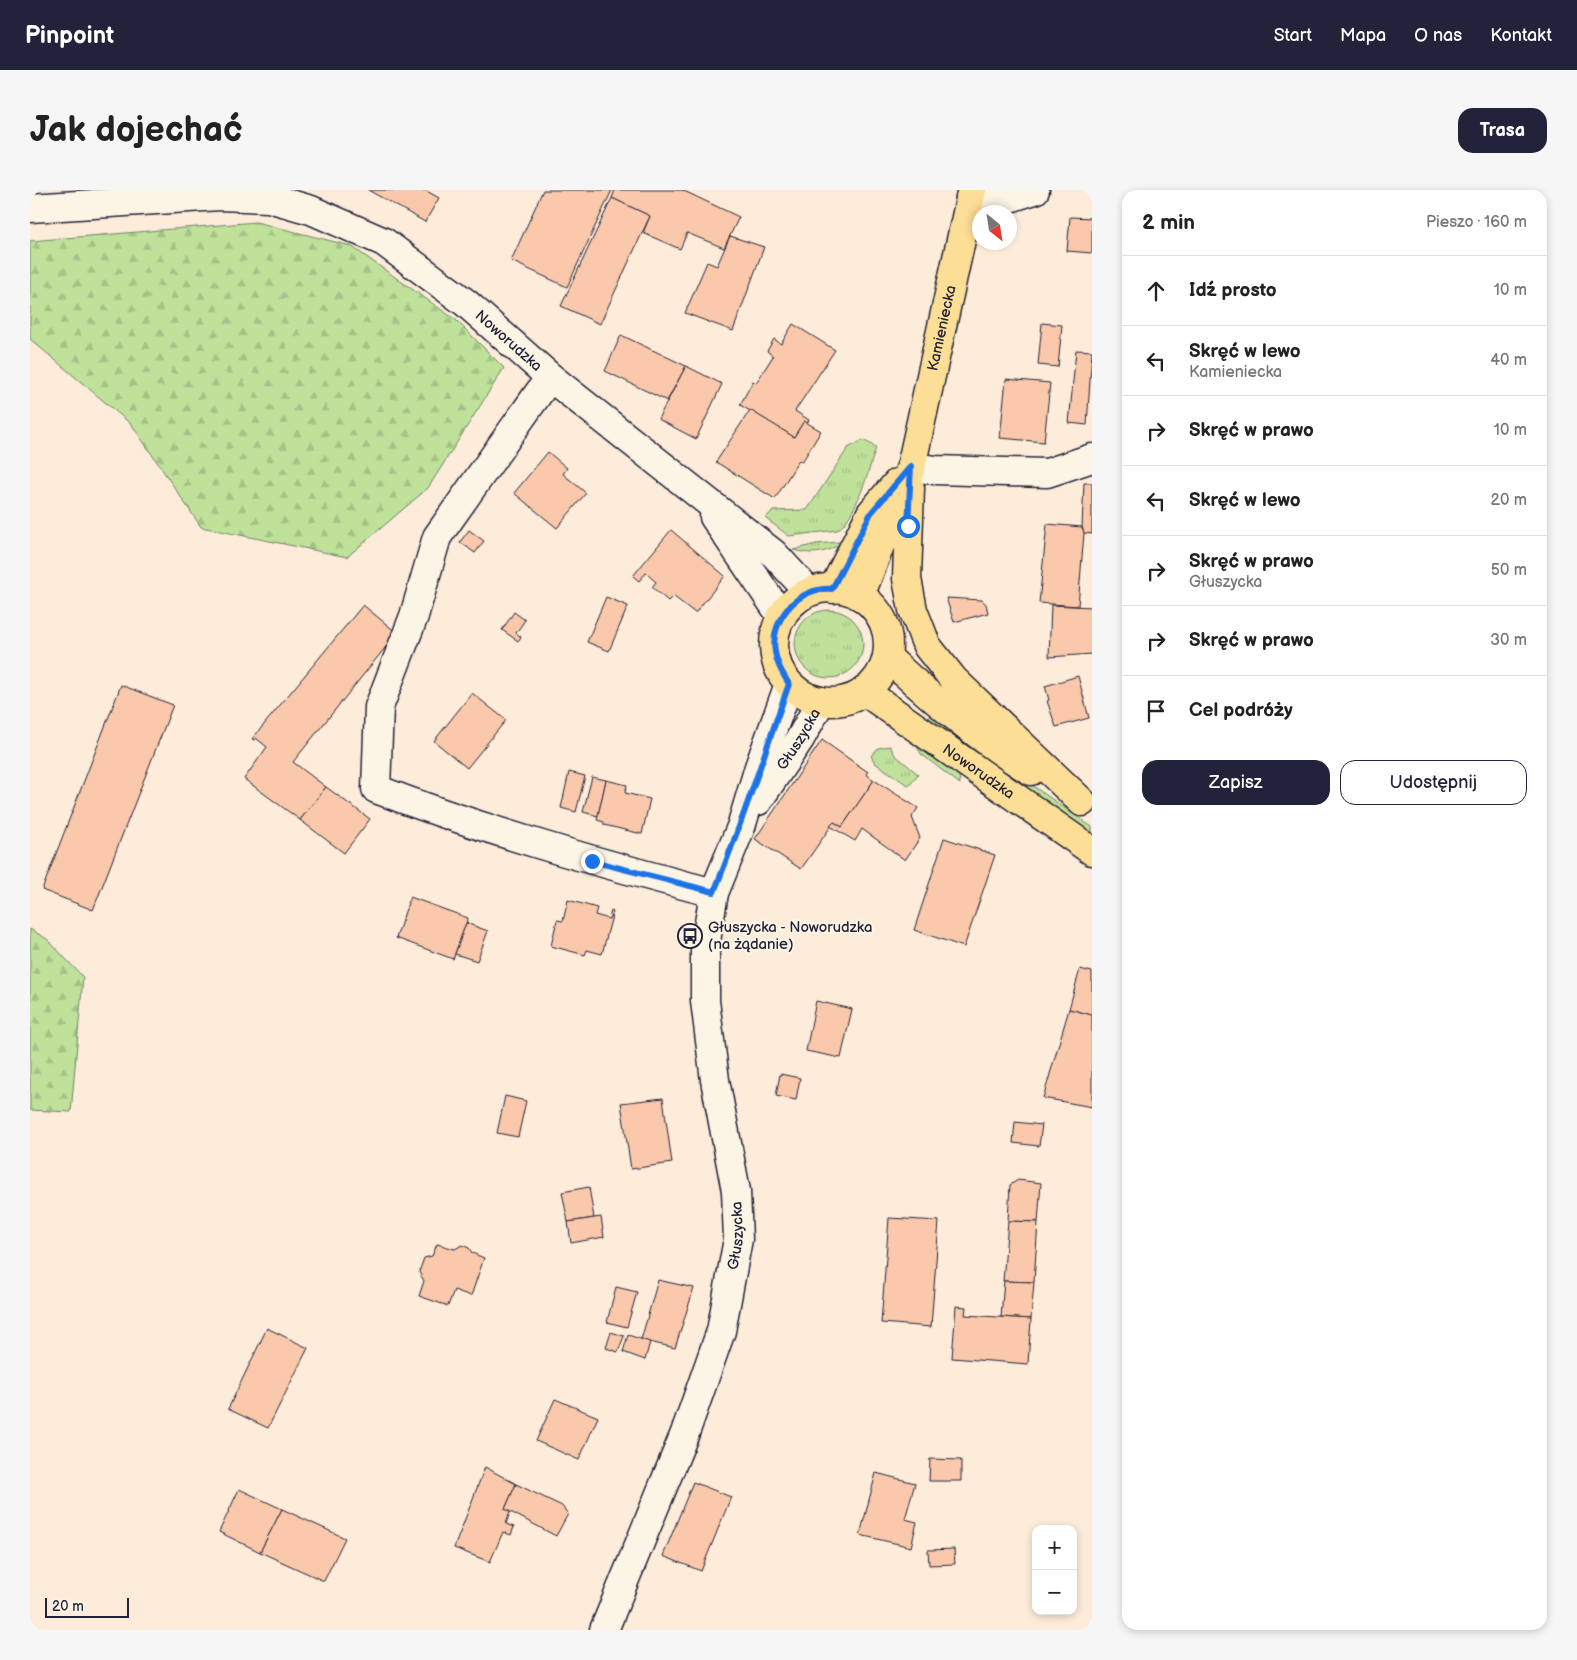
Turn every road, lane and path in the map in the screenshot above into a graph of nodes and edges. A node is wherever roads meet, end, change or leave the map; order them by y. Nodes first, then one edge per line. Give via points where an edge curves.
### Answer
1 (1035, 190) edge
2 (971, 194) edge
3 (30, 208) edge
4 (550, 377) junction
5 (1092, 458) edge
6 (911, 466) junction
7 (696, 492) junction
8 (821, 591) junction
9 (860, 596) junction
10 (782, 617) junction
11 (887, 657) junction
12 (789, 684) junction
13 (864, 691) junction
14 (821, 701) junction
15 (1087, 805) edge
16 (741, 827) junction
17 (1092, 851) edge
18 (714, 892) junction
19 (604, 1630) edge

1 - 2 street via 1000,201
2 - 6 main road, Kamieniecka
3 - 4 street, Noworudzka via 220,196 269,198 310,210 384,242 466,303
4 - 7 street, Noworudzka
4 - 18 street via 437,537 414,616 379,708 376,789 452,818 546,847
5 - 6 street via 1046,473 935,470
6 - 8 main road, Kamieniecka via 871,513
6 - 9 main road, Kamieniecka
6 - 15 main road via 907,579 913,610 927,646 954,680
7 - 8 street, Noworudzka
7 - 10 street, Noworudzka
8 - 9 main road via 844,589
8 - 10 main road via 793,602
9 - 11 main road via 874,607 884,622
10 - 12 main road via 775,633 774,652 779,669
11 - 13 main road via 882,670
11 - 15 main road, Noworudzka via 932,699 1011,759
12 - 14 main road via 804,696
12 - 16 street, Głuszycka
13 - 14 main road via 836,702
13 - 17 main road, Noworudzka
14 - 16 street, Głuszycka via 800,739
16 - 18 street, Głuszycka
18 - 19 street, Głuszycka via 705,947 705,1000 714,1080 736,1191 738,1239 721,1331 685,1433

